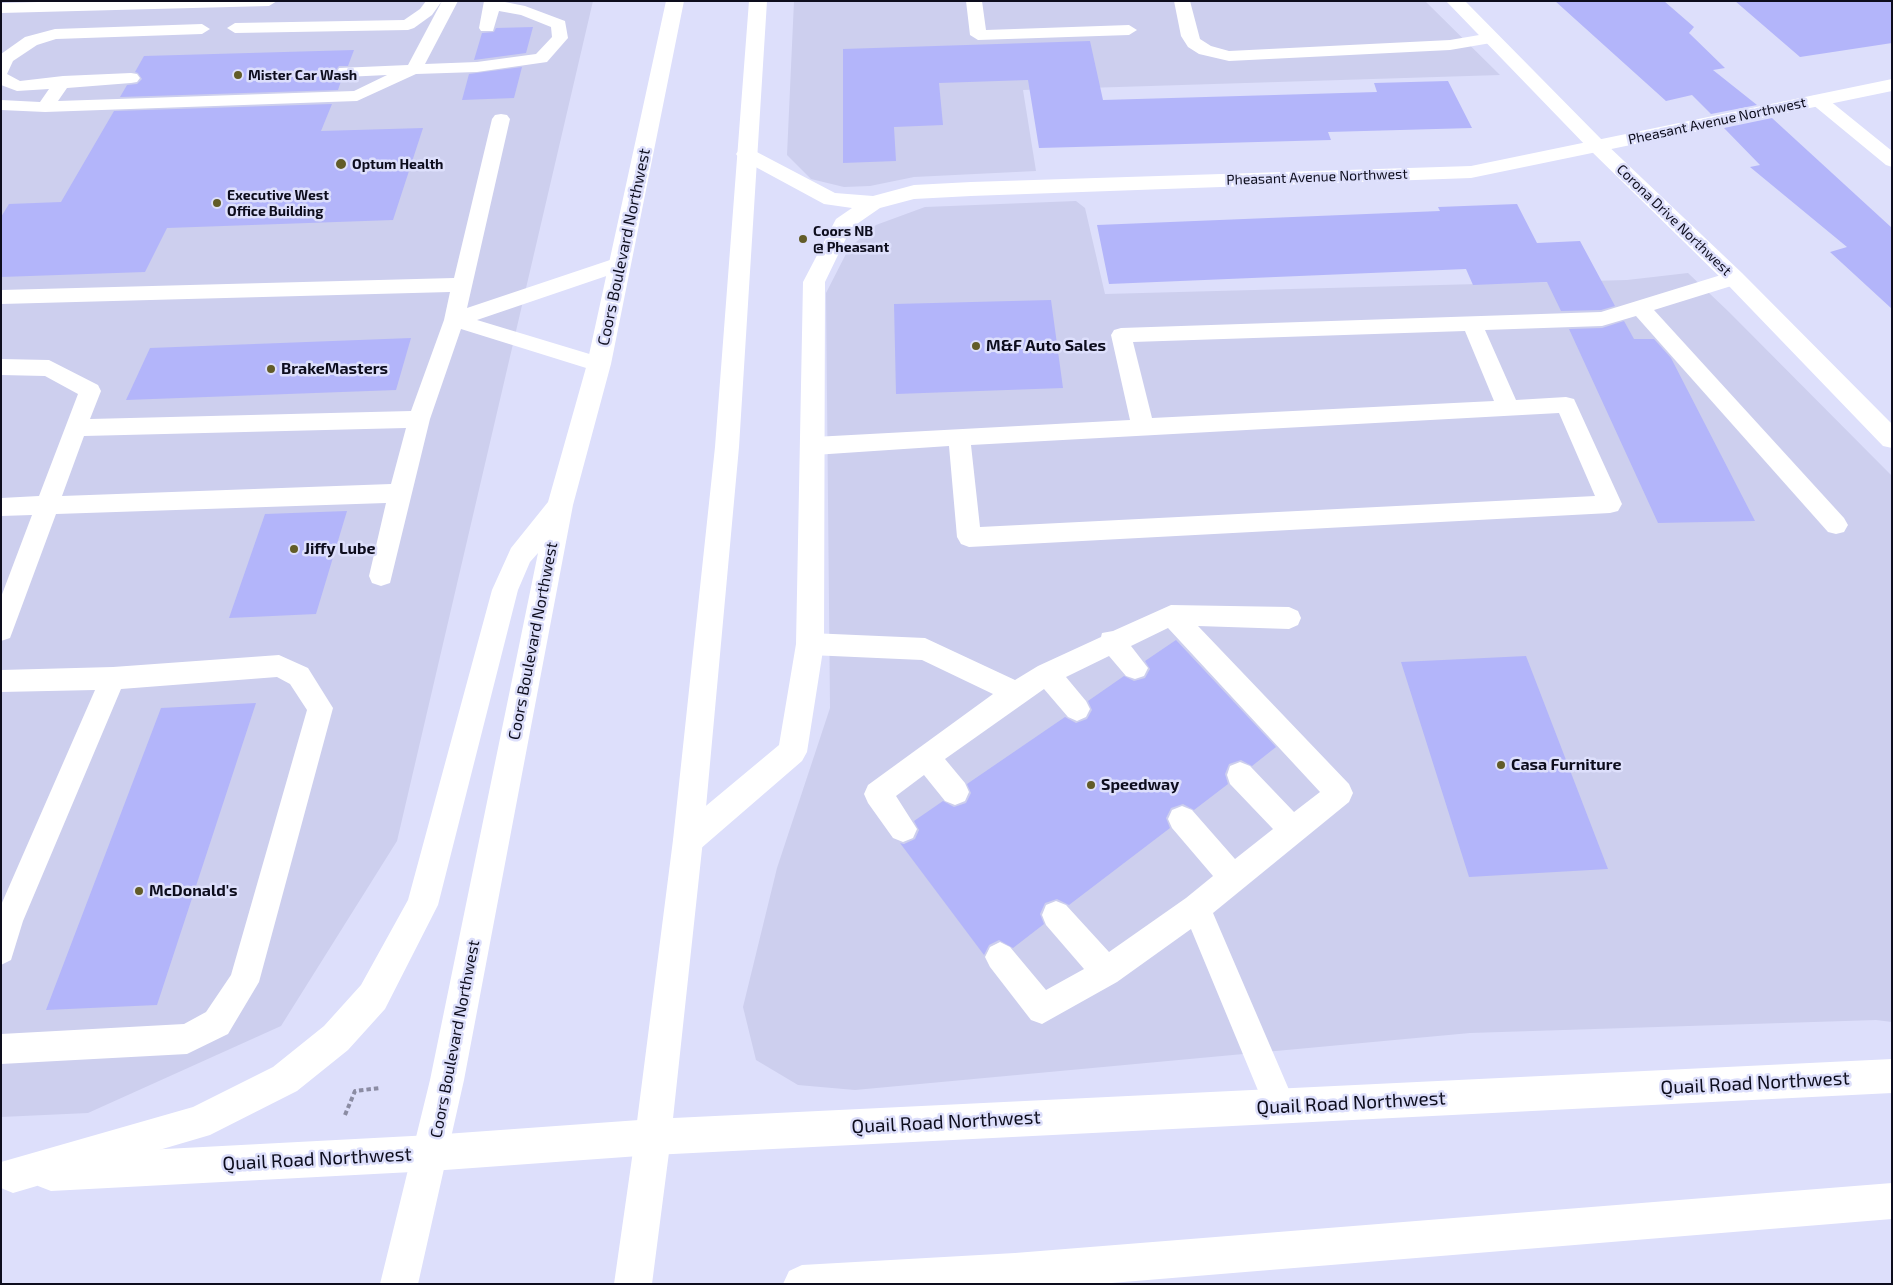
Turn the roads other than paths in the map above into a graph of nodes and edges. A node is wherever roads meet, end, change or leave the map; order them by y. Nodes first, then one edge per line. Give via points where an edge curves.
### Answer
1 (269, 1) edge
2 (434, 1) edge
3 (450, 1) edge
4 (675, 1) edge
5 (758, 1) edge
6 (974, 1) edge
7 (1182, 1) edge
8 (1455, 1) edge
9 (492, 3) edge
10 (1, 8) edge
11 (235, 28) dead end
12 (486, 28) dead end
13 (202, 29) dead end
14 (1130, 30) dead end
15 (1491, 38) junction
16 (482, 46) dead end
17 (477, 67) junction
18 (414, 69) junction
19 (1, 71) edge
20 (345, 72) dead end
21 (1, 78) edge
22 (131, 78) dead end
23 (64, 82) junction
24 (1892, 84) edge
25 (1818, 100) junction
26 (1, 105) edge
27 (45, 107) junction
28 (500, 119) dead end
29 (1598, 146) junction
30 (746, 154) junction
31 (1892, 161) edge
32 (873, 203) junction
33 (620, 264) junction
34 (1734, 278) junction
35 (461, 285) junction
36 (1, 297) edge
37 (1640, 307) junction
38 (454, 320) junction
39 (1471, 322) junction
40 (600, 364) junction
41 (1, 367) edge
42 (1508, 407) junction
43 (419, 419) junction
44 (1142, 427) junction
45 (76, 428) junction
46 (959, 437) junction
47 (1892, 439) edge
48 (814, 446) junction
49 (400, 493) junction
50 (560, 504) junction
51 (47, 506) junction
52 (1, 507) edge
53 (1836, 525) dead end
54 (381, 576) dead end
55 (1171, 615) junction
56 (1289, 618) dead end
57 (1, 630) edge
58 (1111, 641) junction
59 (810, 644) junction
60 (1135, 668) dead end
61 (1047, 674) junction
62 (113, 678) junction
63 (1, 681) edge
64 (1016, 694) junction
65 (1077, 708) dead end
66 (926, 756) junction
67 (1240, 775) dead end
68 (955, 792) dead end
69 (1182, 819) dead end
70 (903, 829) dead end
71 (1292, 830) junction
72 (688, 840) junction
73 (1232, 877) junction
74 (1196, 908) junction
75 (1056, 915) dead end
76 (5, 922) edge
77 (1, 950) edge
78 (1000, 957) dead end
79 (1107, 972) junction
80 (1, 1049) edge
81 (1892, 1076) edge
82 (1280, 1106) junction
83 (653, 1137) junction
84 (432, 1153) junction
85 (7, 1175) edge
86 (1892, 1201) edge
87 (1002, 1278) edge
88 (399, 1284) edge
89 (633, 1284) edge
90 (802, 1284) edge

1 - 10 lane
2 - 11 lane via 408,26
3 - 18 lane
4 - 33 street, Coors Boulevard Northwest
5 - 30 street
6 - 14 lane via 978,35
7 - 15 lane via 1189,36 1194,43 1204,50 1229,56 1450,45
8 - 15 street, Corona Drive Northwest
9 - 12 lane
9 - 17 lane via 559,24 560,38 541,58
13 - 19 lane via 55,34 32,41 5,59
15 - 29 street, Corona Drive Northwest
16 - 17 lane
17 - 18 lane
18 - 20 lane
18 - 27 lane via 357,96
21 - 23 lane via 17,86
22 - 23 lane
23 - 27 lane
24 - 25 street, Pheasant Avenue Northwest
25 - 29 street, Pheasant Avenue Northwest
25 - 31 lane
26 - 27 lane
28 - 35 lane
29 - 32 street, Pheasant Avenue Northwest via 1471,172 971,189 914,192
29 - 34 street, Corona Drive Northwest
30 - 32 street, Pheasant Avenue Northwest via 830,199
30 - 72 street via 727,448
32 - 48 street via 844,224 814,282
33 - 38 lane
33 - 40 street, Coors Boulevard Northwest
34 - 37 lane
34 - 47 street, Corona Drive Northwest
35 - 36 lane
35 - 38 lane
37 - 39 lane via 1602,319
37 - 53 lane
38 - 40 lane
38 - 43 lane
39 - 42 lane
39 - 44 lane via 1122,336
40 - 50 street, Coors Boulevard Northwest
41 - 45 lane via 49,368 90,391
42 - 44 lane
42 - 46 lane via 1566,404 1610,504 969,537
43 - 45 lane
43 - 49 lane
44 - 46 lane
45 - 51 lane
46 - 48 lane
48 - 59 street
49 - 51 lane
49 - 54 lane
50 - 84 street, Coors Boulevard Northwest
50 - 85 street via 520,556 505,590 422,906 373,997 336,1038 285,1079 198,1123
51 - 52 lane
51 - 57 lane
55 - 56 lane
55 - 58 lane
55 - 71 lane via 1339,793
58 - 60 lane
58 - 61 lane
59 - 64 lane via 925,649
59 - 72 street via 792,752
61 - 64 lane
61 - 65 lane
62 - 63 lane
62 - 76 lane
62 - 80 lane via 279,666 300,676 320,708 244,982 217,1023 187,1040
64 - 66 lane
66 - 68 lane
66 - 70 lane via 878,794
67 - 71 lane
69 - 73 lane
71 - 73 lane
72 - 83 street
73 - 74 lane
74 - 79 lane
74 - 82 lane
75 - 79 lane
76 - 77 lane
78 - 79 lane via 1042,1009
81 - 82 street, Quail Road Northwest
82 - 83 street, Quail Road Northwest
83 - 84 street, Quail Road Northwest
83 - 89 street
84 - 85 street, Quail Road Northwest
84 - 88 street, Coors Boulevard Northwest
86 - 87 street
87 - 90 street

